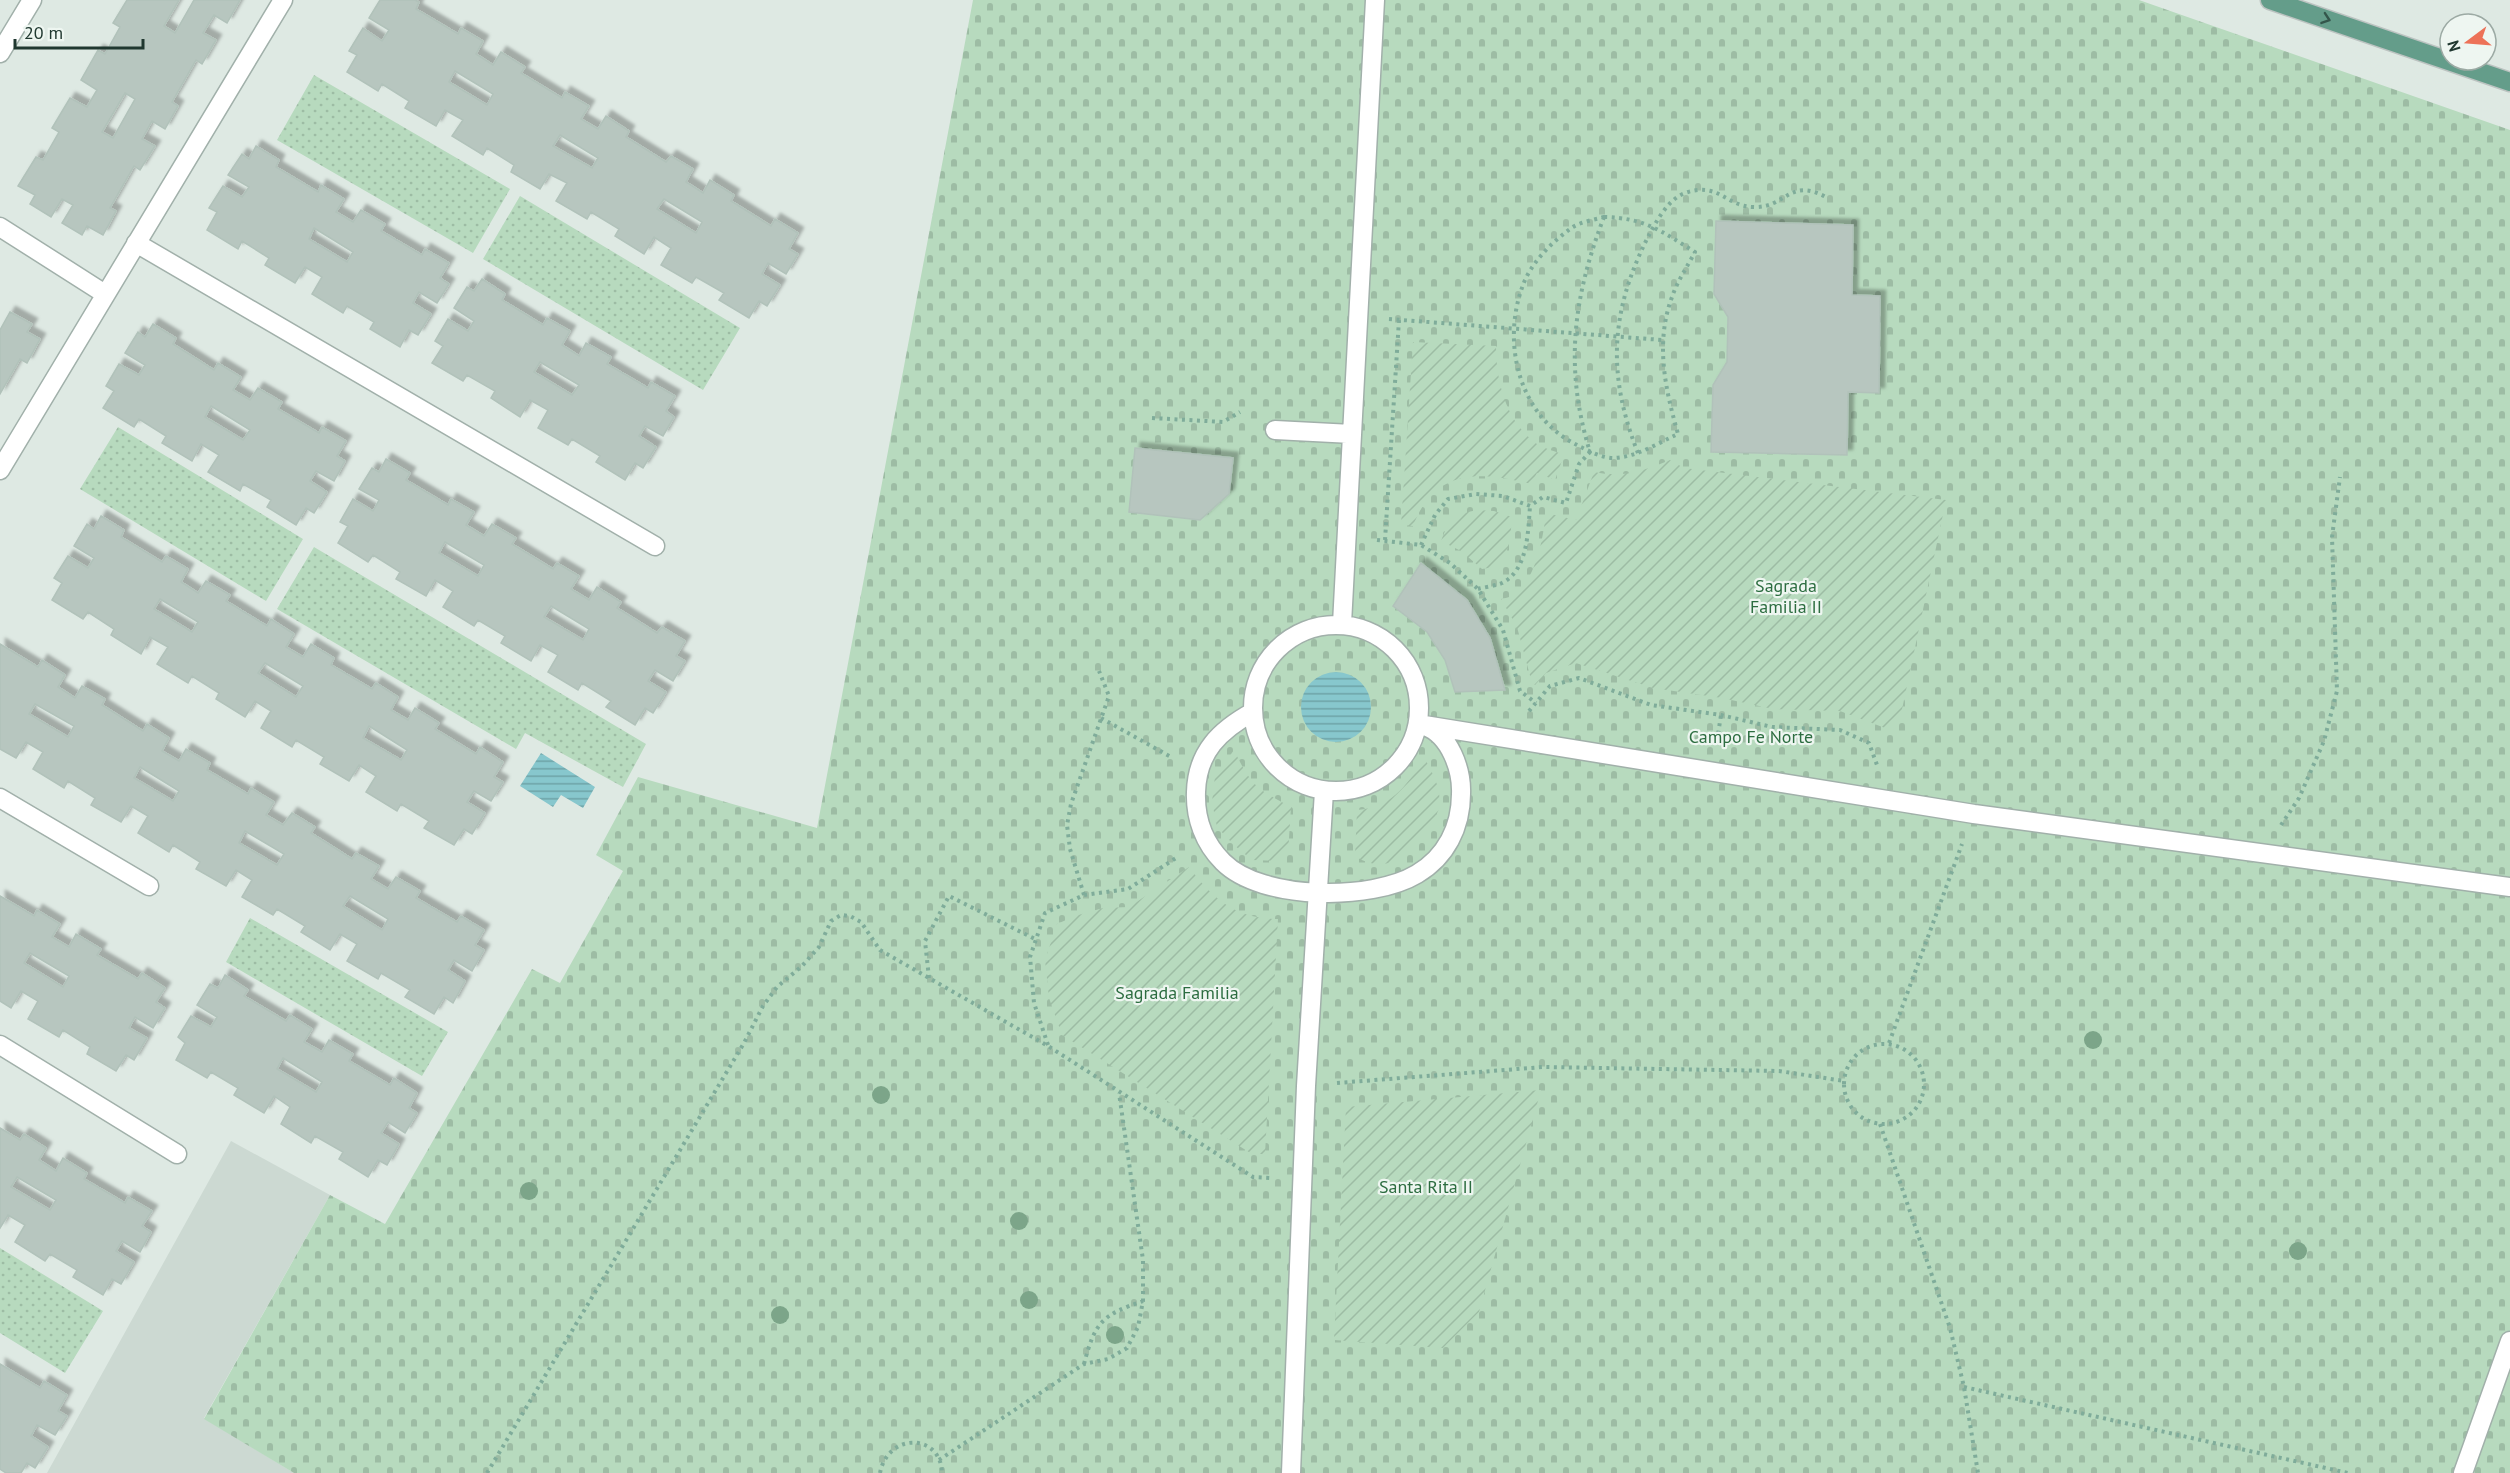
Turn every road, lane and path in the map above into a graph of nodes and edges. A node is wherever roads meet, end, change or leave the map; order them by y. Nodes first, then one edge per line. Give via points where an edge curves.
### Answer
1 (32, 0) edge
2 (283, 0) edge
3 (1375, 0) edge
4 (2270, 0) edge
5 (0, 53) edge
6 (2510, 82) edge
7 (1826, 197) dead end
8 (1604, 217) junction
9 (0, 227) edge
10 (1653, 227) junction
11 (136, 243) junction
12 (105, 294) junction
13 (1358, 316) junction
14 (1399, 320) junction
15 (1514, 329) junction
16 (1575, 333) junction
17 (1617, 337) junction
18 (1662, 340) junction
19 (1240, 412) dead end
20 (1152, 418) dead end
21 (1275, 430) dead end
22 (1352, 434) junction
23 (1590, 452) junction
24 (1638, 453) junction
25 (0, 470) edge
26 (2340, 477) dead end
27 (1530, 506) junction
28 (1385, 540) junction
29 (1347, 542) junction
30 (1421, 545) junction
31 (655, 546) dead end
32 (1478, 588) junction
33 (1342, 624) junction
34 (1099, 670) dead end
35 (1536, 703) junction
36 (1253, 712) junction
37 (1101, 718) junction
38 (1418, 724) junction
39 (1506, 738) junction
40 (1174, 758) dead end
41 (1324, 791) junction
42 (0, 798) edge
43 (1889, 800) junction
44 (1974, 814) junction
45 (2262, 853) junction
46 (1176, 858) dead end
47 (149, 886) dead end
48 (2510, 887) edge
49 (1317, 893) junction
50 (1084, 895) junction
51 (1035, 939) junction
52 (929, 978) junction
53 (1889, 1043) junction
54 (0, 1045) edge
55 (1048, 1046) junction
56 (1844, 1081) junction
57 (1306, 1086) junction
58 (1119, 1093) junction
59 (1881, 1124) junction
60 (177, 1154) dead end
61 (1303, 1178) junction
62 (1143, 1301) junction
63 (2510, 1341) edge
64 (1084, 1364) junction
65 (1964, 1387) junction
66 (939, 1460) junction
67 (487, 1473) edge
68 (880, 1473) edge
69 (942, 1473) edge
70 (1291, 1473) edge
71 (1978, 1473) edge
72 (2348, 1473) edge
73 (2463, 1473) edge

1 - 5 street
2 - 11 street
3 - 13 street
4 -> 6 main road
7 - 10 path via 1811,189 1794,191 1771,205 1753,207 1702,189 1683,193 1672,201
8 - 10 path via 1630,218
8 - 15 path via 1572,227 1537,261 1523,285
8 - 16 path via 1584,274
9 - 12 street
10 - 17 path via 1631,276
10 - 18 path via 1695,252 1672,296
11 - 12 street
11 - 31 street
12 - 25 street
13 - 14 path
13 - 22 street
14 - 15 path
14 - 28 path
15 - 16 path
15 - 23 path via 1517,372 1535,410 1557,435
16 - 17 path
16 - 23 path via 1576,398
17 - 18 path
17 - 24 path via 1621,397
18 - 24 path via 1667,391 1678,434
19 - 20 path via 1223,422
21 - 22 street
22 - 29 street
23 - 24 path via 1613,458
23 - 27 path via 1580,464 1566,503 1543,497
26 - 45 path via 2332,537 2337,691 2324,741 2299,798
27 - 30 path via 1485,494 1448,499 1435,515
27 - 32 path via 1528,537 1519,568 1502,583
28 - 29 path
28 - 30 path
29 - 33 street
30 - 32 path via 1450,562
32 - 35 path via 1503,630 1520,691
33 - 36 street via 1314,626 1288,639 1268,658 1256,684
33 - 38 street via 1370,630 1394,647 1410,670 1419,697
34 - 37 path via 1109,696
35 - 39 path
35 - 43 path via 1550,686 1579,678 1652,705 1772,727 1840,730 1869,743
36 - 41 street via 1258,738 1272,761 1287,777
36 - 49 street via 1227,727 1207,750 1196,778 1195,809 1204,838 1223,862 1248,879
37 - 40 path
37 - 50 path via 1067,825
38 - 39 street
38 - 41 street via 1409,749 1392,770 1370,784 1344,791
38 - 49 street via 1435,730 1452,753 1462,781 1461,810 1452,838 1435,861 1393,885
39 - 43 street
41 - 49 street
42 - 47 street
43 - 44 street
44 - 45 street
44 - 53 path
45 - 48 street
46 - 50 path via 1128,889
49 - 57 street
50 - 51 path via 1045,913
51 - 52 path via 949,896 925,941
51 - 55 path via 1030,957 1034,1003
52 - 55 path
52 - 67 path via 880,950 861,922 841,915 831,921 819,947 763,1006
53 - 56 path via 1877,1043 1856,1054 1848,1064
53 - 59 path via 1914,1056 1923,1074 1923,1095 1917,1108 1906,1117
54 - 60 street
55 - 58 path
56 - 57 path via 1779,1071 1544,1066
56 - 59 path via 1847,1101 1855,1113
57 - 61 street
58 - 61 path via 1252,1178
58 - 62 path via 1143,1260
59 - 65 path via 1950,1328
61 - 70 street
62 - 64 path via 1118,1310 1099,1323
62 - 64 path via 1138,1328 1127,1348 1108,1359
63 - 73 street
64 - 66 path
65 - 71 path
65 - 72 path
66 - 68 path via 924,1445 904,1443 887,1454
66 - 69 path

